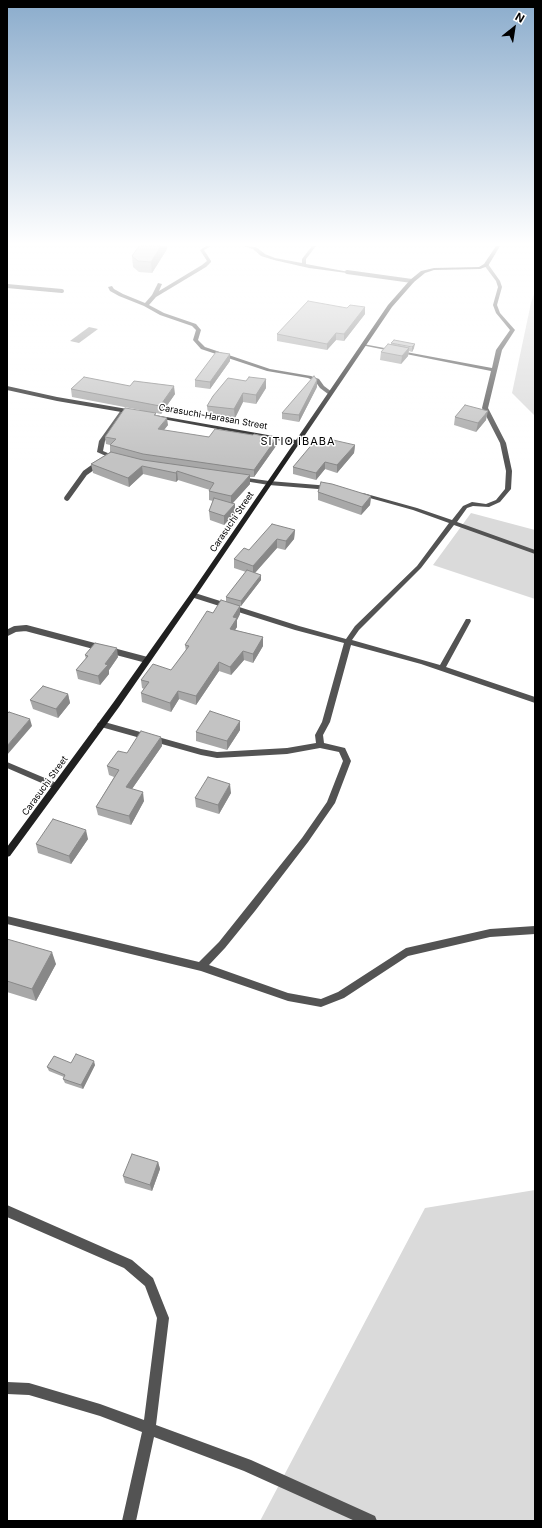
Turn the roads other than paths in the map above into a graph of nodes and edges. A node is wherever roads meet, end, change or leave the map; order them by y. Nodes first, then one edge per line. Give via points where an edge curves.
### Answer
1 (172, 317) edge
2 (382, 317) edge
3 (503, 317) edge
4 (363, 345) junction
5 (495, 370) junction
6 (8, 388) edge
7 (330, 393) junction
8 (123, 411) junction
9 (137, 413) edge
10 (151, 415) edge
11 (297, 442) junction
12 (110, 457) junction
13 (124, 460) edge
14 (230, 478) edge
15 (269, 484) junction
16 (334, 489) edge
17 (353, 493) edge
18 (67, 498) dead end
19 (453, 522) junction
20 (535, 552) edge
21 (193, 595) junction
22 (468, 620) dead end
23 (7, 633) edge
24 (348, 642) junction
25 (147, 660) junction
26 (442, 668) junction
27 (535, 700) edge
28 (101, 724) junction
29 (320, 745) junction
30 (7, 765) edge
31 (56, 786) junction
32 (7, 854) edge
33 (7, 920) edge
34 (535, 930) edge
35 (201, 966) junction
36 (7, 1211) edge
37 (7, 1388) edge
38 (149, 1429) junction
39 (129, 1521) edge
40 (370, 1521) edge

1 - 7 street via 194,325 199,330 195,340 202,348 268,370 309,377 317,380
2 - 4 street, Carasuchi Street
3 - 5 street via 513,330 499,350
4 - 5 street
4 - 7 street, Carasuchi Street
5 - 19 street via 485,408 503,443 509,471 508,489 498,501 487,506 472,504 465,507
6 - 8 street
7 - 11 street, Carasuchi Street
8 - 9 street
8 - 12 street via 102,441 100,452
10 - 11 street, Carasuchi-Harasan Street
11 - 15 street, Carasuchi Street
12 - 13 street
12 - 18 lane via 85,473
14 - 15 street
15 - 16 street
15 - 21 street, Carasuchi Street
17 - 19 street via 389,501
19 - 20 street
19 - 24 street via 419,567 357,628
21 - 24 street
21 - 25 street, Carasuchi Street
22 - 26 street
23 - 25 lane via 26,628
24 - 26 street
24 - 29 street via 326,722 319,735
25 - 28 street, Carasuchi Street
26 - 27 street
28 - 29 street via 217,755 287,751
28 - 31 street, Carasuchi Street
29 - 35 street via 342,750 347,761 331,803 222,945
30 - 31 street
31 - 32 street, Carasuchi Street
33 - 35 street
34 - 35 street via 490,933 406,952 341,995 321,1003 288,997
36 - 38 street via 128,1264 149,1282 163,1318
37 - 38 street via 36,1391 100,1410
38 - 39 street
38 - 40 street via 246,1465

